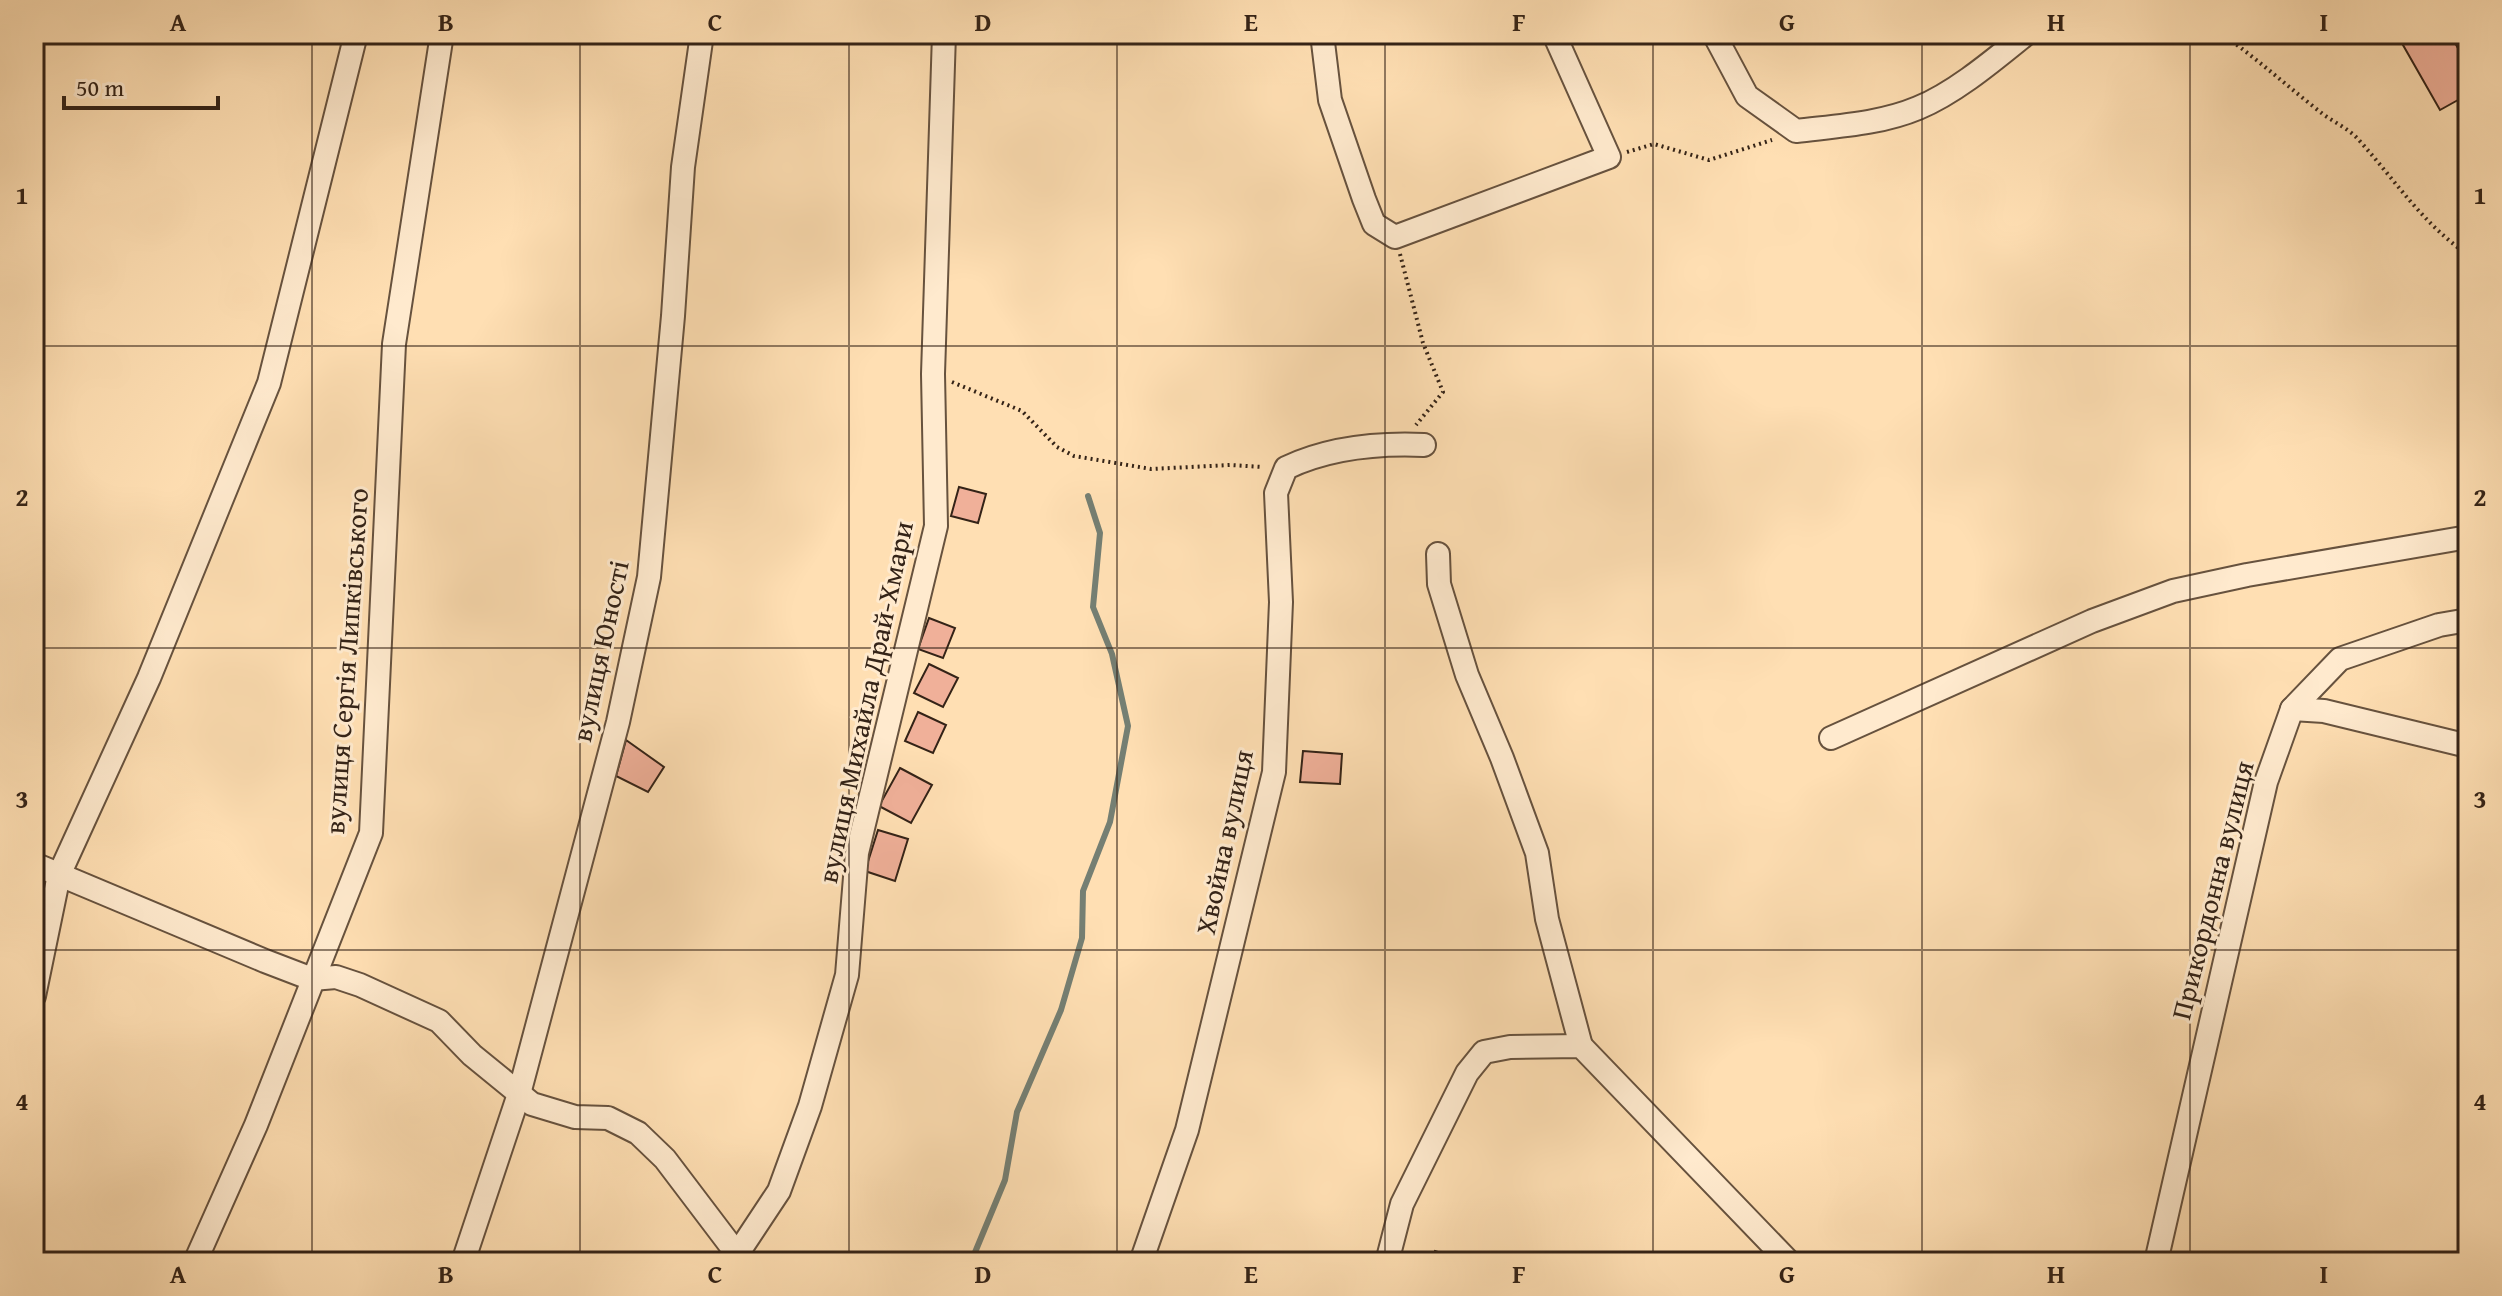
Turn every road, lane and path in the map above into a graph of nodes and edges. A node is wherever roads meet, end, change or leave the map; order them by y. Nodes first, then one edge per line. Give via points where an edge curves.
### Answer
1 (356, 34) edge
2 (442, 34) edge
3 (702, 34) edge
4 (944, 34) edge
5 (1322, 34) edge
6 (1554, 34) edge
7 (1714, 34) edge
8 (2026, 34) edge
9 (2222, 34) edge
10 (1796, 131) junction
11 (1609, 157) junction
12 (1395, 237) junction
13 (2468, 255) edge
14 (933, 374) junction
15 (1392, 444) junction
16 (1424, 445) dead end
17 (1286, 468) junction
18 (2468, 537) edge
19 (1438, 554) dead end
20 (2468, 620) edge
21 (2292, 709) junction
22 (1831, 738) dead end
23 (2468, 746) edge
24 (34, 864) edge
25 (59, 875) junction
26 (312, 979) junction
27 (34, 996) edge
28 (1581, 1046) junction
29 (519, 1094) junction
30 (734, 1258) edge
31 (195, 1262) edge
32 (463, 1262) edge
33 (1141, 1262) edge
34 (1387, 1262) edge
35 (1789, 1262) edge
36 (2156, 1262) edge

1 - 25 street via 269,383 149,678
2 - 26 street, вулиця Сергія Липківського via 394,344 371,833
3 - 29 street, вулиця Юності via 683,167 649,577 618,722
4 - 14 street, вулиця Михайла Драй-Хмари
5 - 12 street via 1330,100 1364,199 1374,224
6 - 11 street
7 - 10 street via 1747,96
8 - 10 street via 1920,108 1872,121
9 - 13 path via 2356,137 2436,232
10 - 11 path via 1709,160 1654,144
11 - 12 street
12 - 15 path via 1423,343 1443,392 1414,428
14 - 17 path via 1022,411 1057,447 1074,456 1151,469
14 - 30 street, вулиця Михайла Драй-Хмари via 936,526 857,853 847,975 810,1106 779,1191
15 - 16 street
15 - 17 street via 1311,456
17 - 33 street, Хвойна вулиця via 1276,493 1281,602 1274,772 1187,1130
18 - 22 street via 2173,591 2092,621
19 - 28 street via 1439,584 1467,675 1537,853 1547,919
20 - 21 street via 2340,659
21 - 23 street via 2324,711
21 - 36 street, Прикордонна вулиця via 2266,782
24 - 25 street
25 - 26 street
25 - 27 street
26 - 29 street via 336,977 439,1021
26 - 31 street, вулиця Сергія Липківського via 256,1125
28 - 34 street via 1484,1052 1467,1073 1402,1204
28 - 35 street
29 - 30 street via 532,1104 575,1117 608,1118 638,1133 665,1159
29 - 32 street, вулиця Юності

